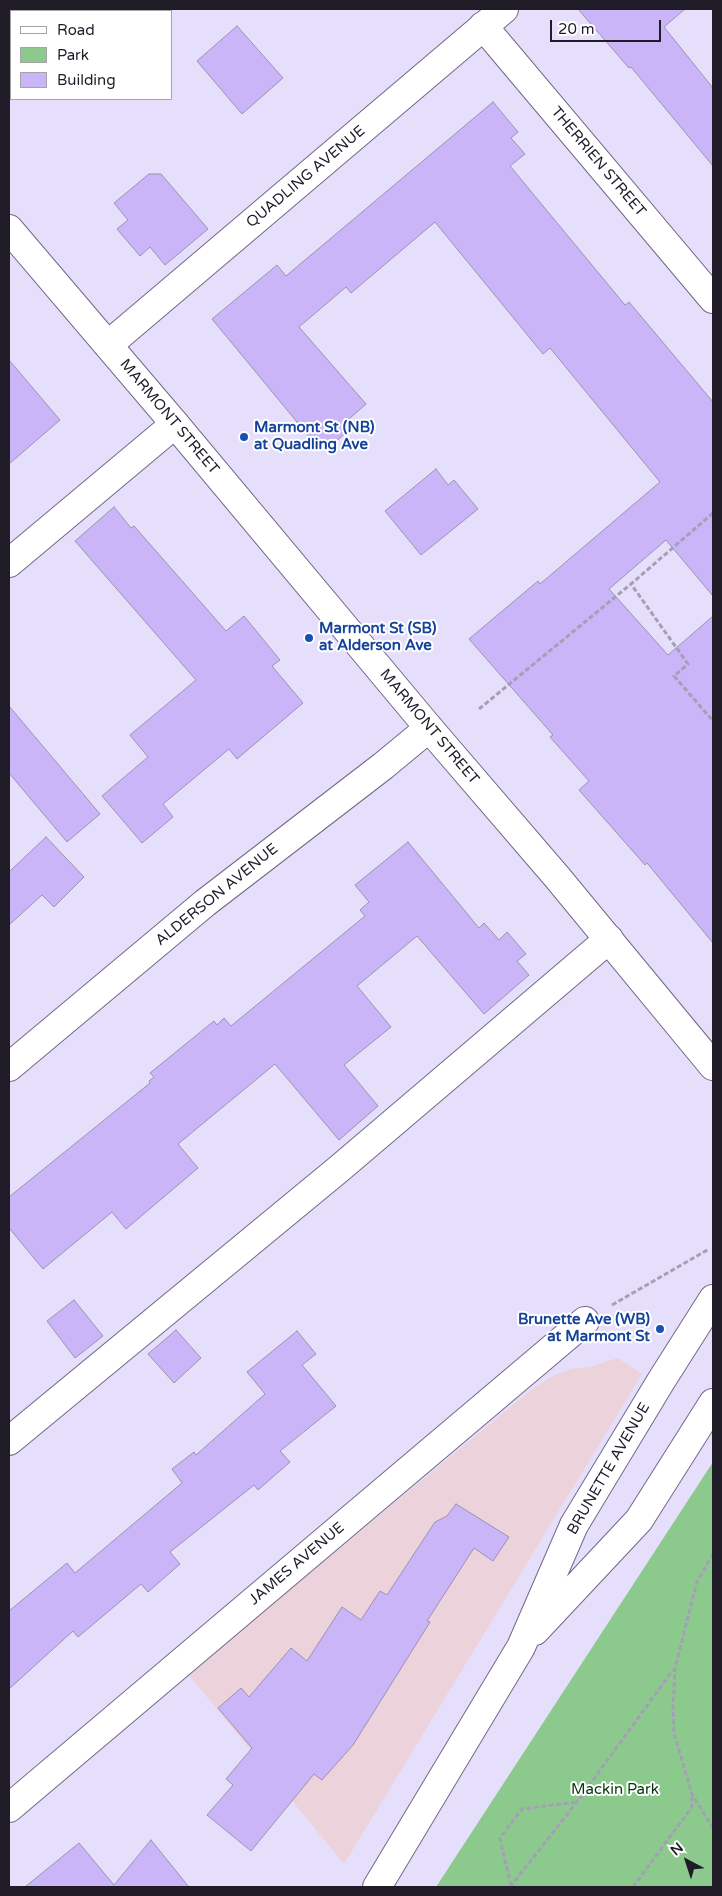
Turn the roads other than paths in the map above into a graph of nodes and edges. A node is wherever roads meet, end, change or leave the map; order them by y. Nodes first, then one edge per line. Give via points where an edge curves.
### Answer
1 (504, 9) edge
2 (483, 26) junction
3 (9, 229) edge
4 (713, 299) edge
5 (108, 345) junction
6 (175, 424) junction
7 (9, 563) edge
8 (429, 728) junction
9 (609, 939) junction
10 (713, 1066) edge
11 (9, 1067) edge
12 (713, 1299) edge
13 (585, 1320) road end
14 (713, 1403) edge
15 (9, 1441) edge
16 (520, 1647) junction
17 (9, 1808) edge
18 (377, 1887) edge

1 - 2 street, QUADLING AVENUE
2 - 4 street, THERRIEN STREET
2 - 5 street, QUADLING AVENUE
3 - 5 street, MARMONT STREET
5 - 6 street, MARMONT STREET
6 - 7 street
6 - 8 street, MARMONT STREET
8 - 9 street, MARMONT STREET
8 - 11 street, ALDERSON AVENUE via 205,903
9 - 10 street, MARMONT STREET
9 - 15 street via 348,1162
12 - 16 street, BRUNETTE AVENUE via 574,1525
13 - 17 street, JAMES AVENUE
14 - 16 street, BRUNETTE AVENUE via 640,1520
16 - 18 street, BRUNETTE AVENUE

